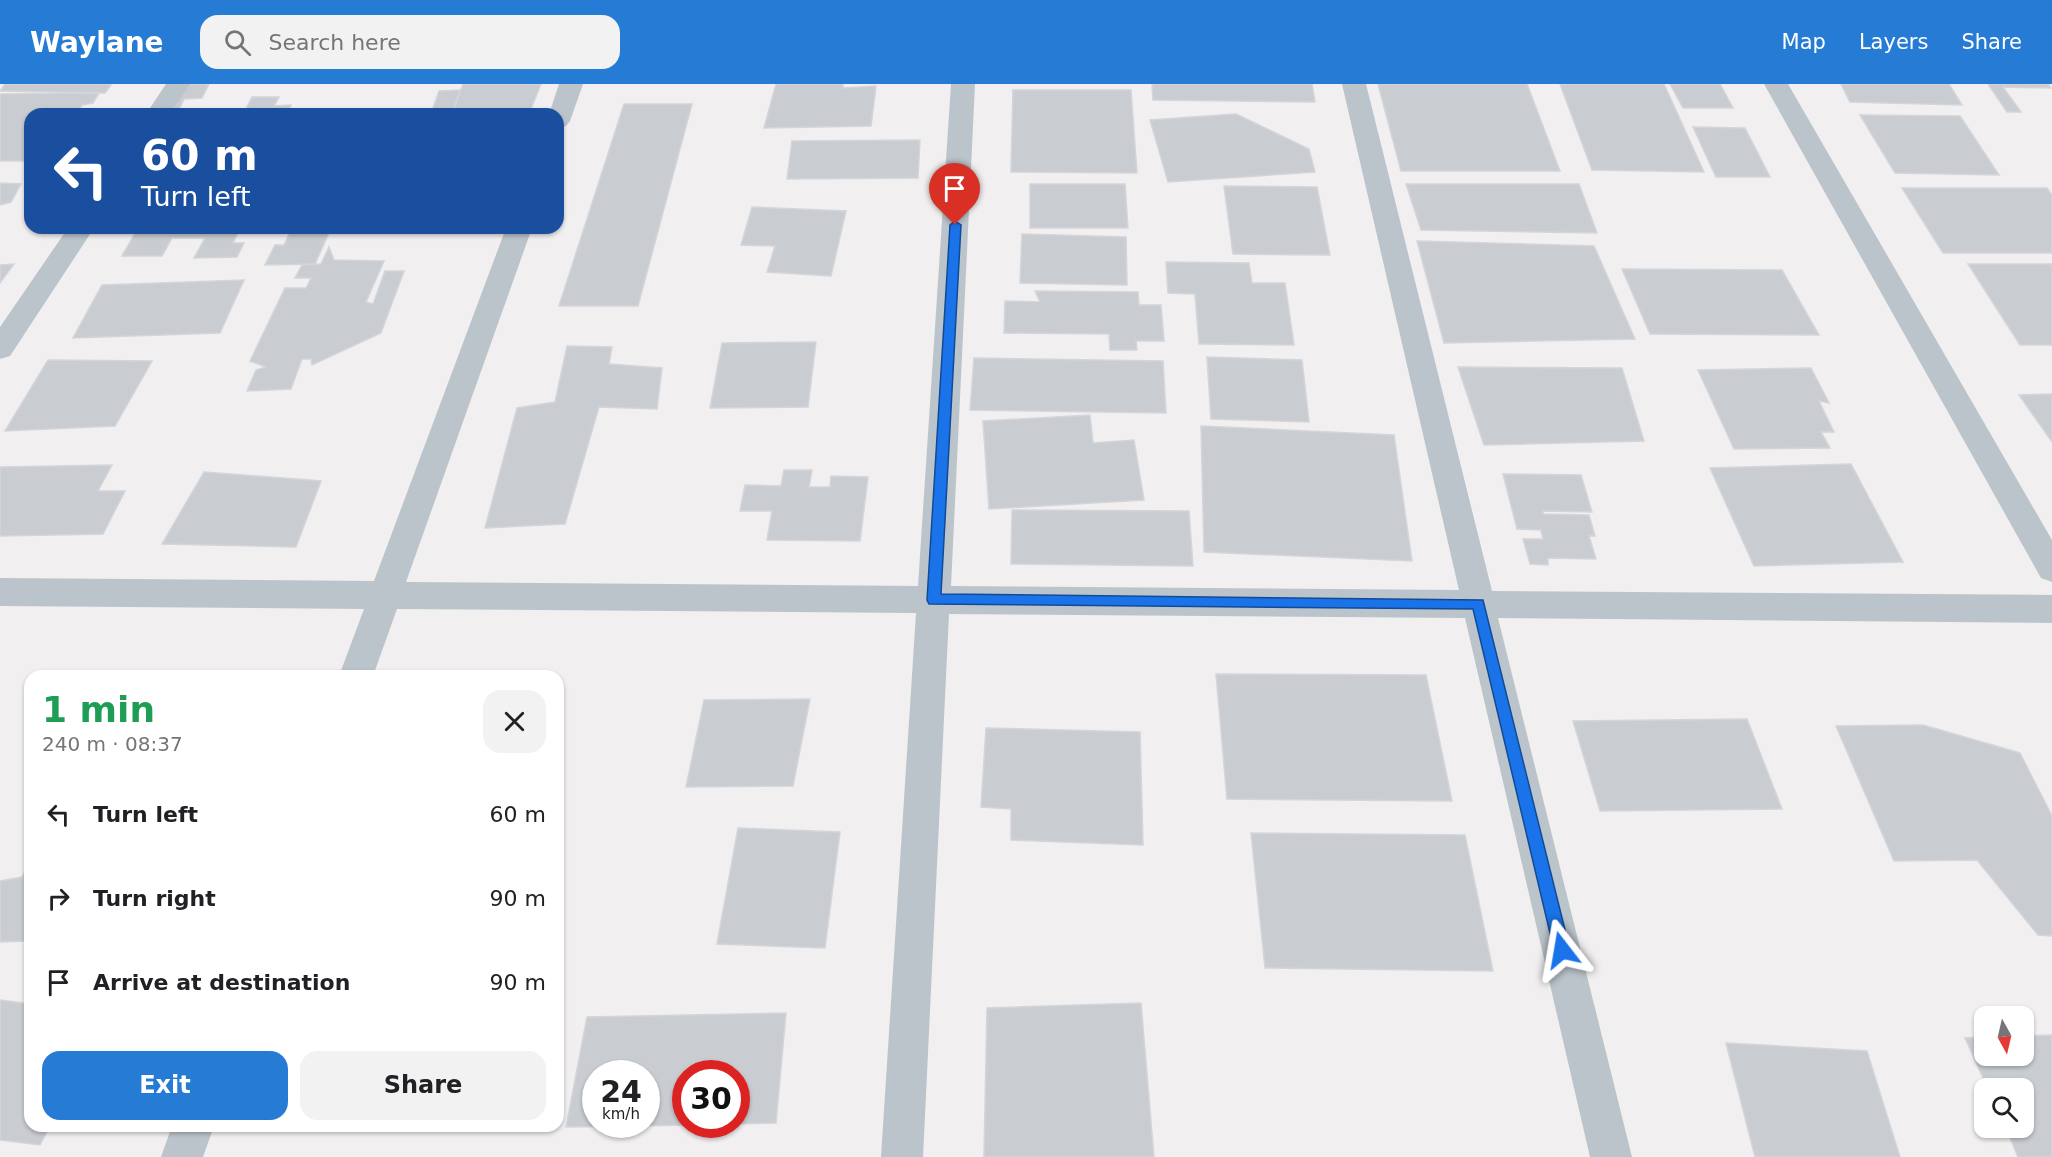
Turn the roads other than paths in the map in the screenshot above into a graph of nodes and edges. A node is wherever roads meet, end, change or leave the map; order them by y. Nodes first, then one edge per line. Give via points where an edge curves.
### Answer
1 (178, 84) edge
2 (572, 84) edge
3 (963, 84) edge
4 (1354, 84) edge
5 (1776, 84) edge
6 (162, 108) edge
7 (563, 108) edge
8 (77, 234) edge
9 (517, 234) edge
10 (0, 349) edge
11 (2052, 569) edge
12 (0, 592) edge
13 (386, 595) junction
14 (934, 600) junction
15 (1479, 604) junction
16 (2052, 609) edge
17 (358, 670) edge
18 (191, 1132) edge
19 (182, 1157) edge
20 (902, 1157) edge
21 (1611, 1157) edge

1 - 6 street
2 - 7 street
3 - 14 street
4 - 15 street
5 - 11 street
8 - 10 street
9 - 13 street
12 - 13 street
13 - 14 street
13 - 17 street
14 - 15 street
14 - 20 street
15 - 16 street
15 - 21 street
18 - 19 street

